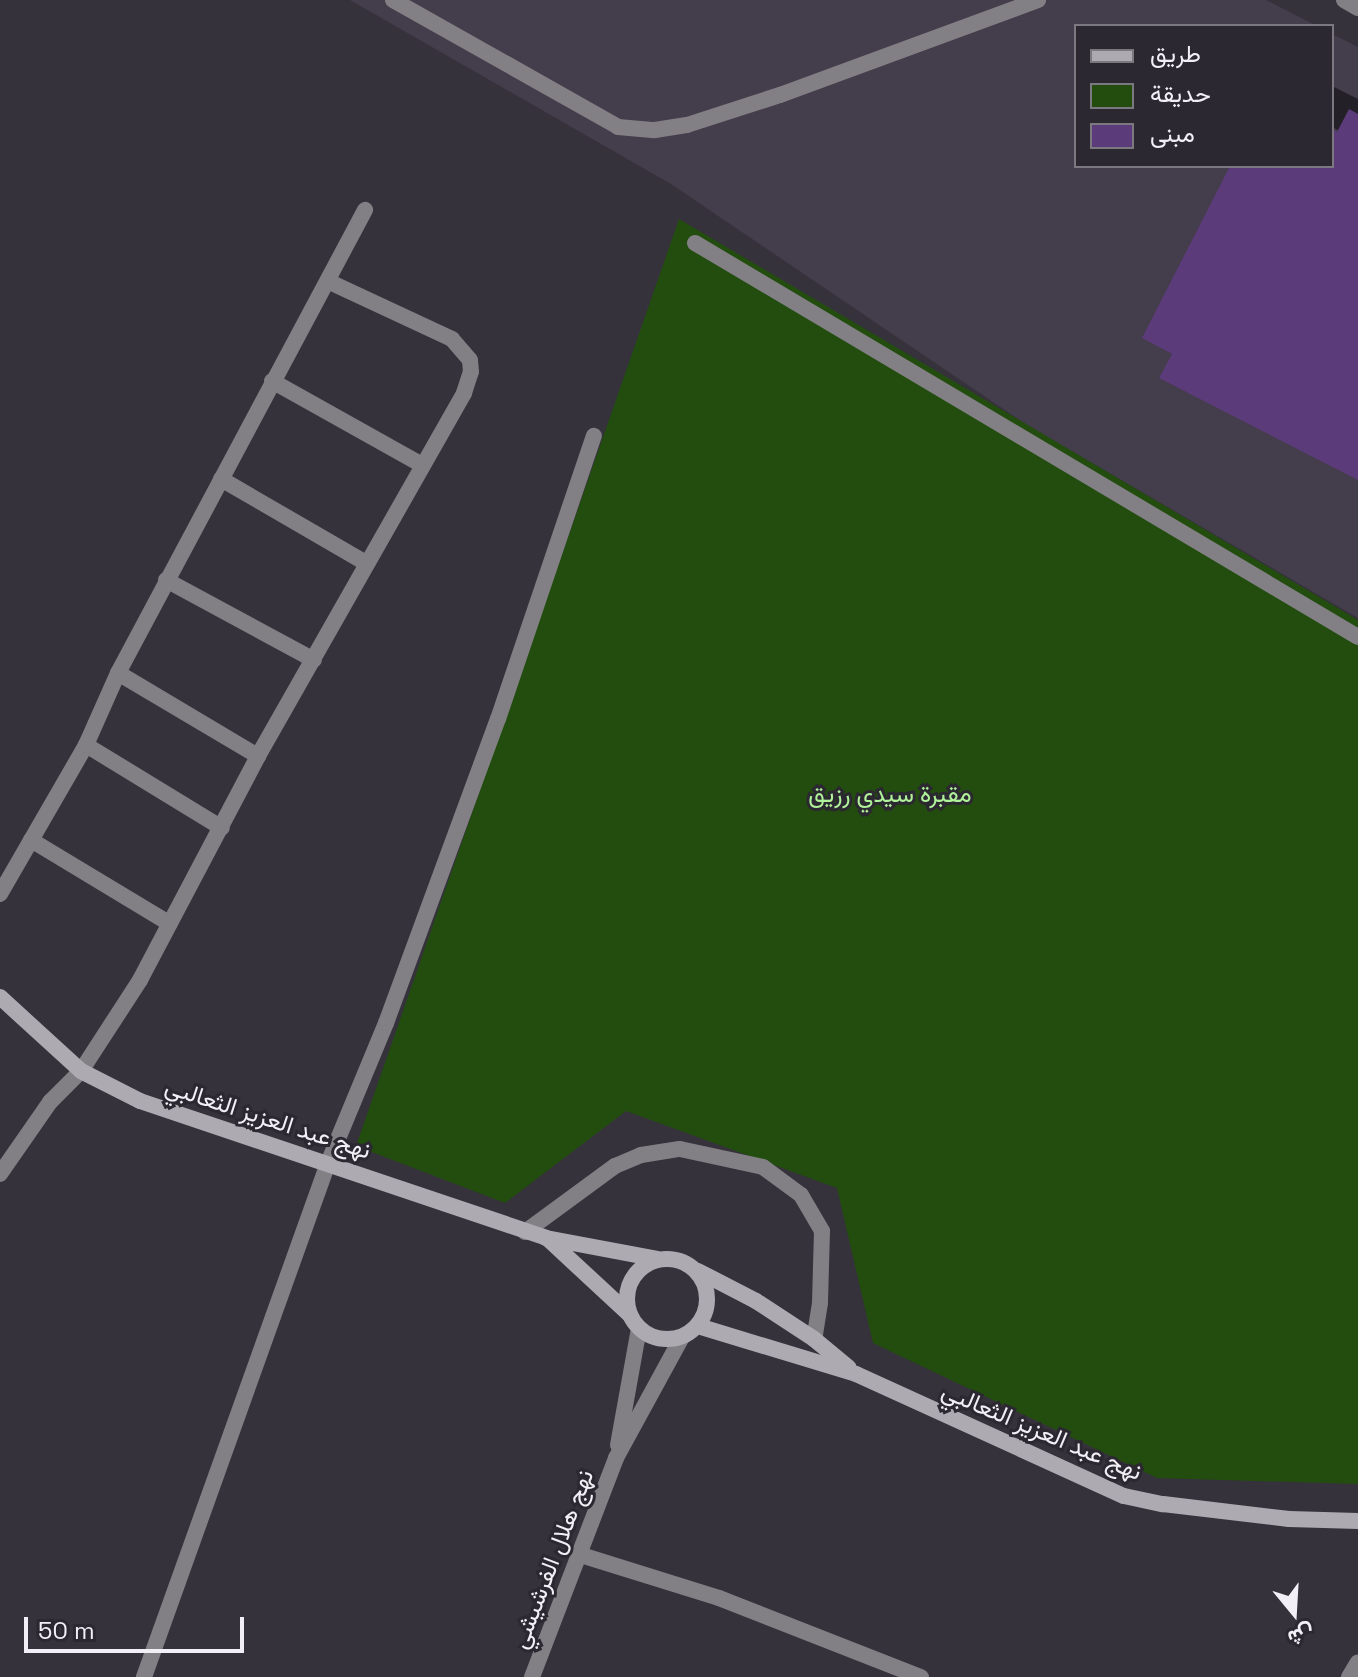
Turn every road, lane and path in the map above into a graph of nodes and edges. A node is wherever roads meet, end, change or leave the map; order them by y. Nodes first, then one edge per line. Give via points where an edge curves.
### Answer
1 (393, 0) edge
2 (1038, 0) edge
3 (1344, 0) edge
4 (1358, 8) edge
5 (365, 210) dead end
6 (695, 243) dead end
7 (330, 282) junction
8 (272, 381) junction
9 (594, 436) dead end
10 (422, 465) junction
11 (221, 479) junction
12 (364, 562) junction
13 (166, 580) junction
14 (1358, 637) edge
15 (314, 660) junction
16 (118, 673) junction
17 (86, 745) junction
18 (258, 756) junction
19 (222, 828) junction
20 (31, 840) junction
21 (0, 894) edge
22 (170, 924) junction
23 (0, 997) edge
24 (81, 1071) junction
25 (328, 1163) junction
26 (0, 1174) edge
27 (525, 1232) junction
28 (546, 1238) junction
29 (657, 1259) junction
30 (698, 1271) junction
31 (634, 1322) junction
32 (698, 1326) junction
33 (682, 1337) junction
34 (814, 1339) junction
35 (856, 1374) junction
36 (616, 1458) junction
37 (1358, 1521) edge
38 (581, 1555) junction
39 (1358, 1662) edge
40 (144, 1677) edge
41 (532, 1677) edge
42 (921, 1677) edge
43 (1349, 1677) edge

1 - 2 street via 618,127 655,130 780,95
3 - 4 street
5 - 7 street
6 - 14 street
7 - 8 street
7 - 10 street via 452,339 470,360 464,393
8 - 10 street
8 - 11 street
9 - 25 street via 498,719 386,1023
10 - 12 street
11 - 12 street
11 - 13 street
12 - 15 street
13 - 15 street
13 - 16 street
15 - 18 street
16 - 17 street
16 - 18 street
17 - 19 street
17 - 20 street
18 - 19 street
19 - 22 street
20 - 21 street
20 - 22 street
22 - 24 street
23 - 24 street, نهج عبد العزيز الثعالبي
24 - 25 street, نهج عبد العزيز الثعالبي via 140,1101
24 - 26 street via 50,1102
25 - 27 street, نهج عبد العزيز الثعالبي
25 - 40 street
27 - 28 street, نهج عبد العزيز الثعالبي
27 - 34 street via 615,1166 641,1155 680,1149 763,1167 801,1195 822,1231
28 - 29 street, نهج عبد العزيز الثعالبي
28 - 31 street, نهج عبد العزيز الثعالبي
29 - 30 street via 679,1259
29 - 31 street via 630,1281 626,1298
30 - 32 street via 707,1300
30 - 34 street, نهج عبد العزيز الثعالبي
31 - 33 street via 652,1337
31 - 36 street, نهج هلال الفرشيشي
32 - 33 street
32 - 35 street, نهج عبد العزيز الثعالبي
33 - 36 street, نهج هلال الفرشيشي
34 - 35 street, نهج عبد العزيز الثعالبي
35 - 37 street, نهج عبد العزيز الثعالبي via 1124,1496 1289,1519
36 - 38 street, نهج هلال الفرشيشي
38 - 41 street, نهج هلال الفرشيشي
38 - 42 street via 719,1598
39 - 43 street

